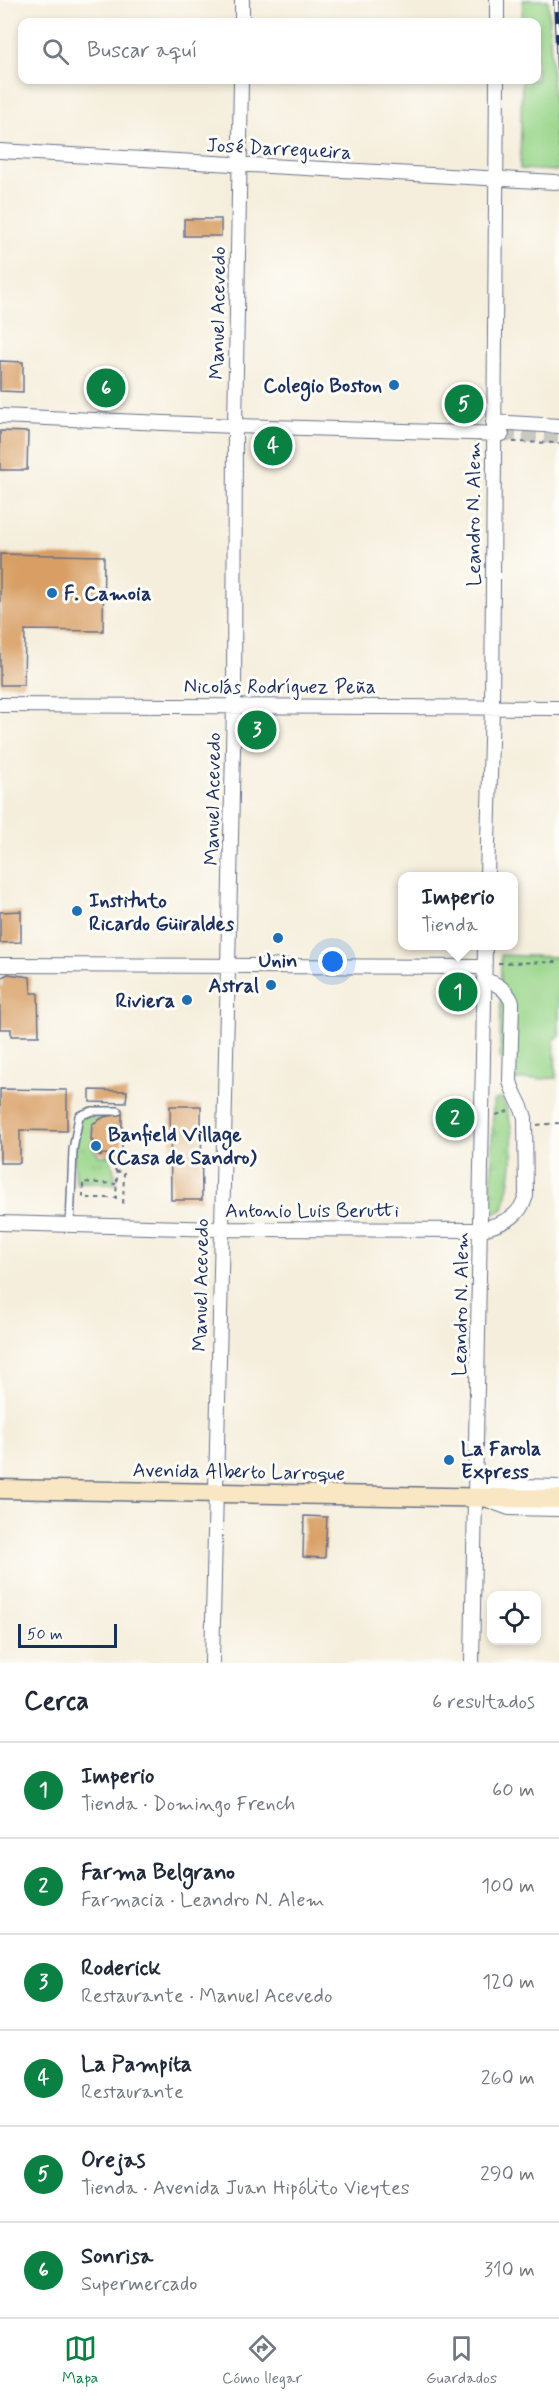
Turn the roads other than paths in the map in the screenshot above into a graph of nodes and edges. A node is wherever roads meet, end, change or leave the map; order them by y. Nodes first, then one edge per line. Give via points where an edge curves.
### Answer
1 (242, 0) edge
2 (497, 0) edge
3 (242, 18) edge
4 (497, 18) edge
5 (241, 84) edge
6 (497, 84) edge
7 (0, 151) edge
8 (239, 165) junction
9 (495, 180) junction
10 (556, 182) dead end
11 (0, 416) edge
12 (235, 426) junction
13 (559, 426) edge
14 (499, 433) junction
15 (0, 705) edge
16 (234, 706) junction
17 (492, 707) junction
18 (559, 708) edge
19 (487, 872) edge
20 (485, 950) edge
21 (227, 966) junction
22 (5, 969) edge
23 (484, 974) junction
24 (118, 1112) dead end
25 (0, 1223) edge
26 (70, 1225) junction
27 (221, 1229) junction
28 (480, 1230) junction
29 (559, 1486) edge
30 (0, 1489) edge
31 (477, 1491) junction
32 (215, 1494) junction
33 (559, 1499) edge
34 (559, 1509) edge
35 (212, 1663) edge
36 (472, 1663) edge

1 - 3 street
2 - 4 street
5 - 8 street, Manuel Acevedo
6 - 9 street, Leandro N. Alem
7 - 8 street, José Darregueira
8 - 9 street, José Darregueira
8 - 12 street, Manuel Acevedo
9 - 10 street, José Darregueira
9 - 14 street, Leandro N. Alem
11 - 12 street
12 - 14 street
12 - 16 street, Manuel Acevedo
13 - 14 street
14 - 17 street, Leandro N. Alem
15 - 16 street, Nicolás Rodríguez Peña
16 - 17 street, Nicolás Rodríguez Peña
16 - 21 street, Manuel Acevedo
17 - 18 street, Nicolás Rodríguez Peña
17 - 19 street, Leandro N. Alem
20 - 23 street, Leandro N. Alem
21 - 22 street
21 - 23 street
21 - 27 street, Manuel Acevedo
23 - 28 street, Leandro N. Alem
23 - 28 street, Antonio Luis Berutti via 507,992 512,1002 510,1081 526,1126 526,1196 522,1208 507,1221
24 - 26 lane via 92,1111 79,1116 73,1150
25 - 26 street, Antonio Luis Berutti
26 - 27 street, Antonio Luis Berutti
27 - 28 street, Antonio Luis Berutti
27 - 32 street, Manuel Acevedo
28 - 31 street, Leandro N. Alem
29 - 31 street, Avenida Alberto Larroque
30 - 32 street, Avenida Alberto Larroque
31 - 32 street, Avenida Alberto Larroque
31 - 33 street, Avenida Alberto Larroque
31 - 34 street, Avenida Alberto Larroque via 509,1508
31 - 36 street, Leandro N. Alem
32 - 35 street, Manuel Acevedo

